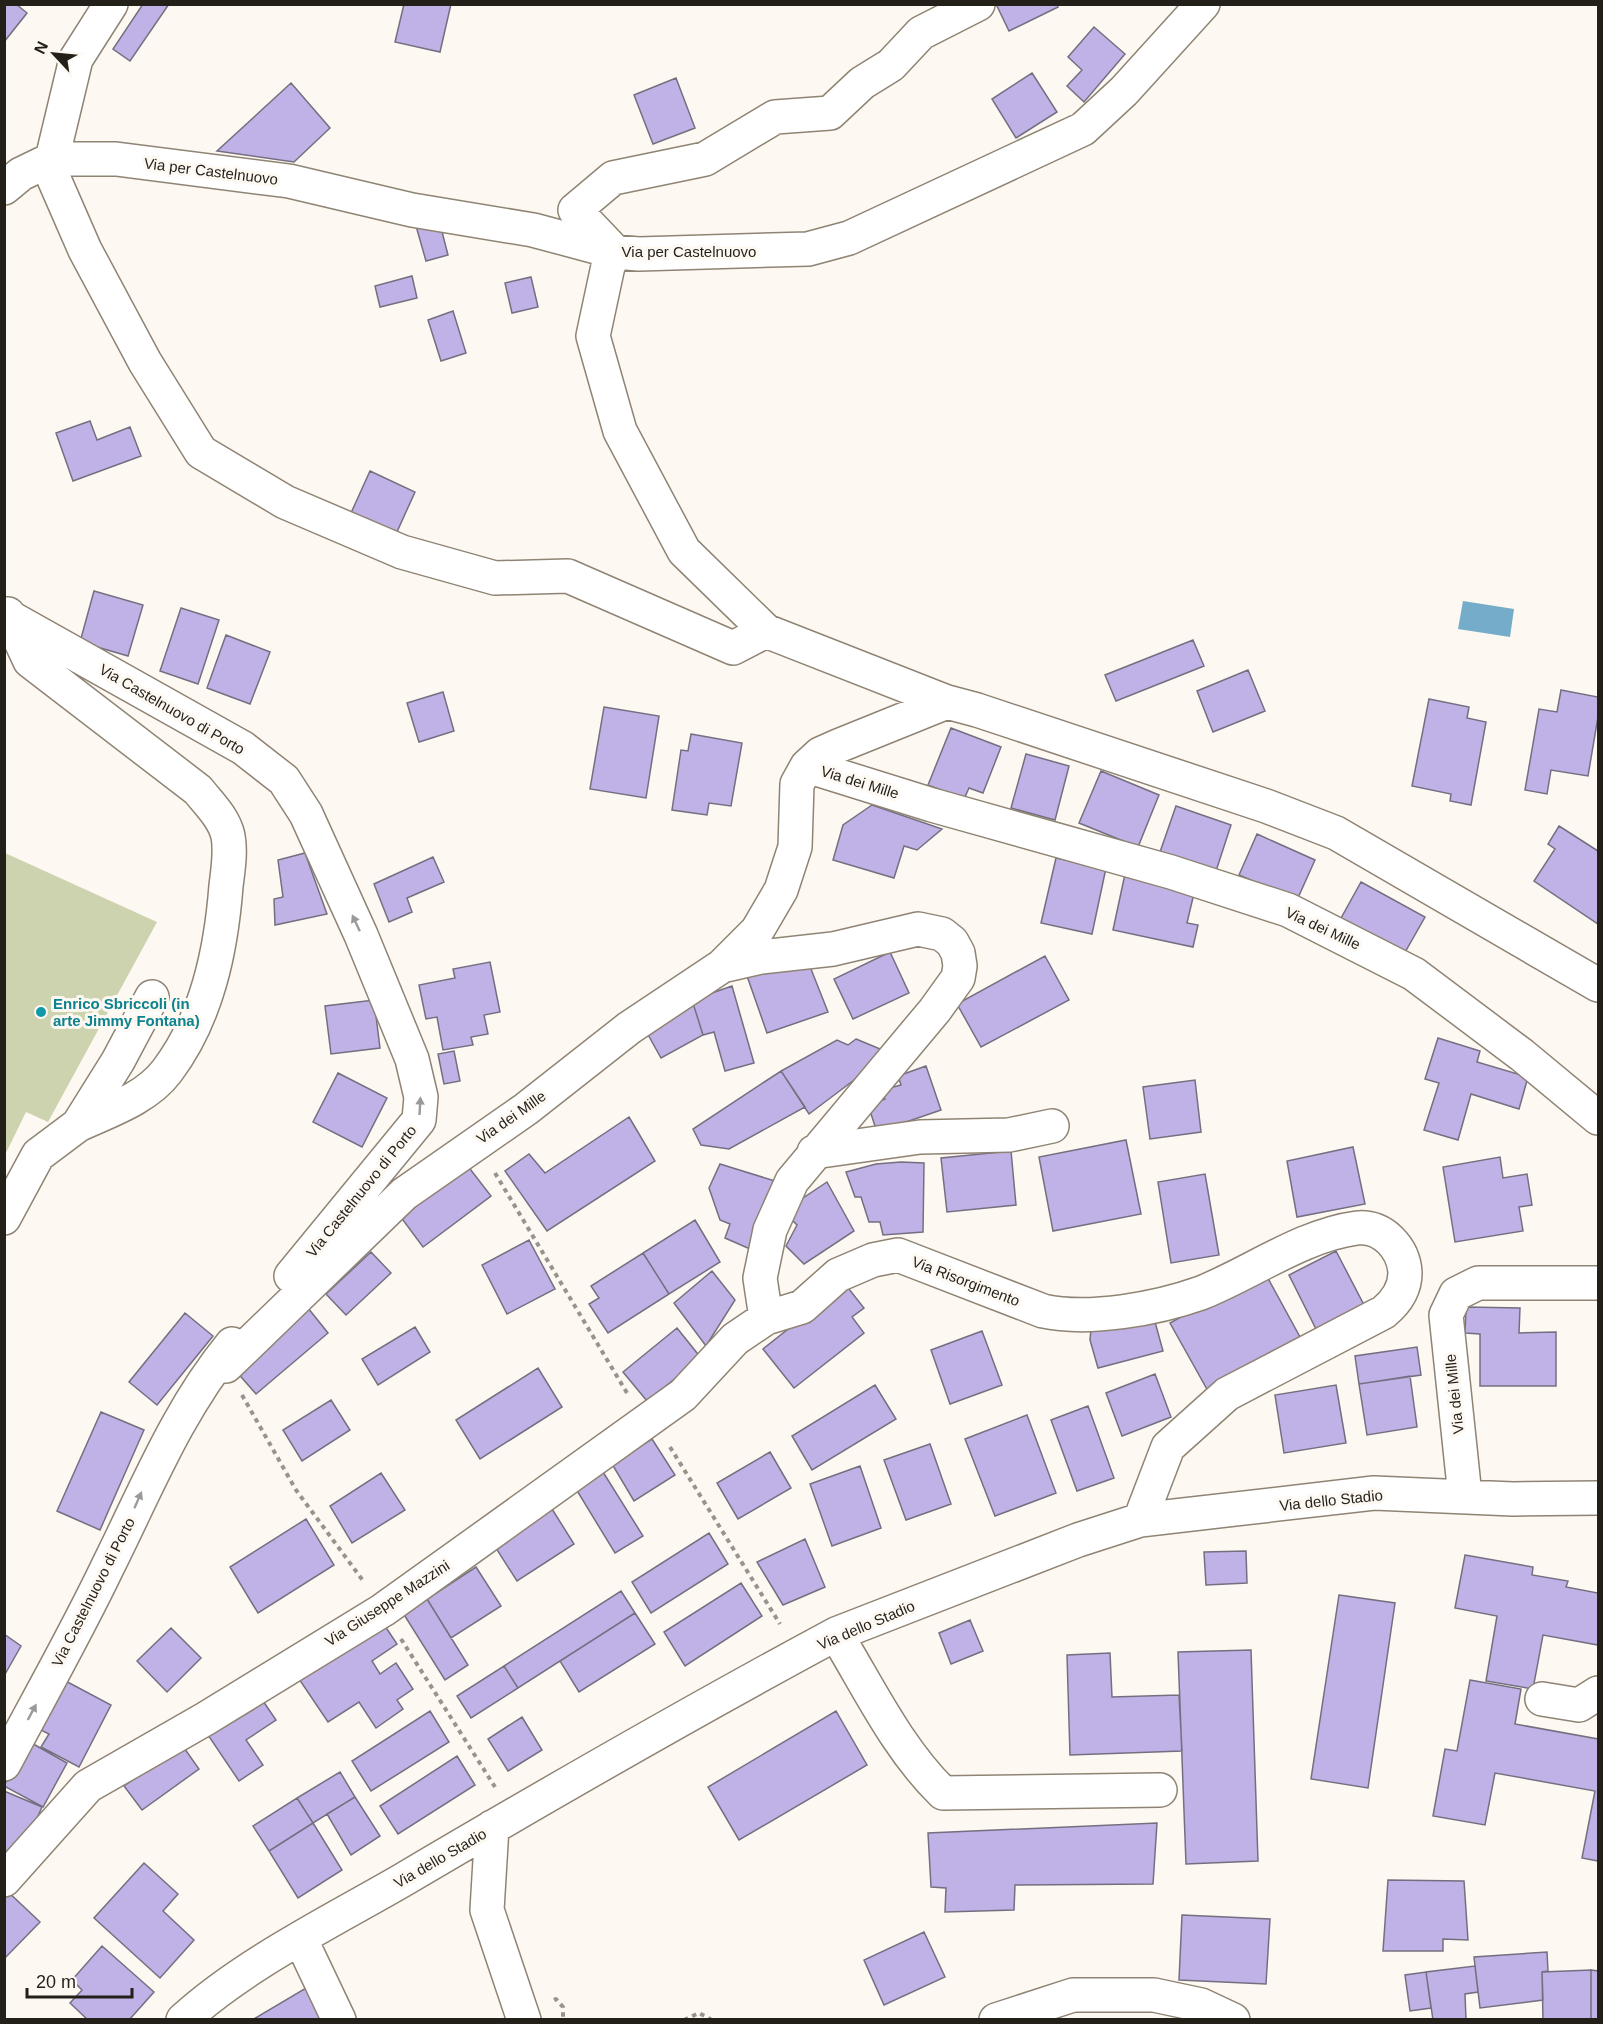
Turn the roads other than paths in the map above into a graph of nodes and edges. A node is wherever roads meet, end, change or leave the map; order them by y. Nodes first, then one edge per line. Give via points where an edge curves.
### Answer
1 (111, 4) edge
2 (978, 4) edge
3 (1203, 4) edge
4 (52, 159) junction
5 (4, 188) edge
6 (615, 252) junction
7 (7, 614) edge
8 (765, 631) junction
9 (947, 702) junction
10 (807, 766) junction
11 (722, 966) junction
12 (1599, 985) edge
13 (152, 997) dead end
14 (1599, 1118) edge
15 (78, 1125) junction
16 (1053, 1126) dead end
17 (814, 1152) junction
18 (4, 1218) edge
19 (1599, 1283) edge
20 (766, 1318) junction
21 (222, 1356) junction
22 (1465, 1497) junction
23 (1599, 1498) edge
24 (1140, 1520) junction
25 (836, 1634) junction
26 (1599, 1693) edge
27 (1542, 1699) dead end
28 (4, 1764) edge
29 (1160, 1790) dead end
30 (492, 1827) junction
31 (4, 1880) edge
32 (301, 1940) junction
33 (183, 2019) edge
34 (339, 2019) edge
35 (524, 2019) edge
36 (996, 2019) edge
37 (1233, 2019) edge

1 - 4 street via 76,59
2 - 6 street via 921,33 891,65 862,83 830,113 775,117 705,159 613,178 574,210
3 - 6 street, Via per Castelnuovo via 1124,91 1083,129 849,238 808,249 639,255
4 - 5 street, Via per Castelnuovo via 21,174
4 - 6 street, Via per Castelnuovo via 116,159 289,181 412,210 533,230
4 - 8 street via 54,179 85,250 145,362 201,452 285,502 402,552 495,578 568,576 733,648
6 - 8 street via 593,336 620,431 684,551
7 - 15 street via 30,661 198,790 218,814 228,835 222,938 201,1012 166,1072 134,1100
21 -> 7 street, Via Castelnuovo di Porto via 419,1120 421,1097 412,1059 357,925 306,814 284,780 243,748
8 - 9 street
9 - 10 street via 820,754
9 - 12 street via 1266,806 1336,833
10 - 11 street, Via dei Mille via 797,784 795,847 781,890 757,931
10 - 14 street, Via dei Mille via 1288,910 1414,974
11 - 17 street via 832,949 918,929 942,934 958,954 958,978 951,989
11 - 21 street, Via dei Mille via 629,1028 525,1109 404,1194 226,1366
13 - 15 street
15 - 18 street via 39,1155
16 - 17 street via 1009,1135 920,1137
17 - 20 street via 792,1181 770,1230 760,1278
19 - 22 street, Via dei Mille via 1478,1283 1456,1294 1446,1315
20 - 24 street, Via Risorgimento via 802,1307 838,1275 873,1260 898,1255 1043,1311 1064,1315 1143,1308 1200,1293 1302,1245 1358,1228 1386,1236 1397,1246 1405,1274 1395,1302 1384,1312 1227,1394 1168,1447
20 - 31 street, Via Giuseppe Mazzini via 735,1339 683,1395 383,1610 88,1786
28 -> 21 street, Via Castelnuovo di Porto via 89,1606 151,1471
22 - 23 street, Via dello Stadio
22 - 24 street, Via dello Stadio via 1374,1492
24 - 25 street, Via dello Stadio via 1078,1540
25 - 29 street via 907,1751 943,1792
25 - 30 street, Via dello Stadio via 598,1764
26 - 27 street via 1579,1705
30 - 32 street, Via dello Stadio
30 - 35 street via 487,1910
32 - 33 street, Via dello Stadio via 199,2004
32 - 34 street
36 - 37 street via 1073,1995 1154,1995 1201,2005

